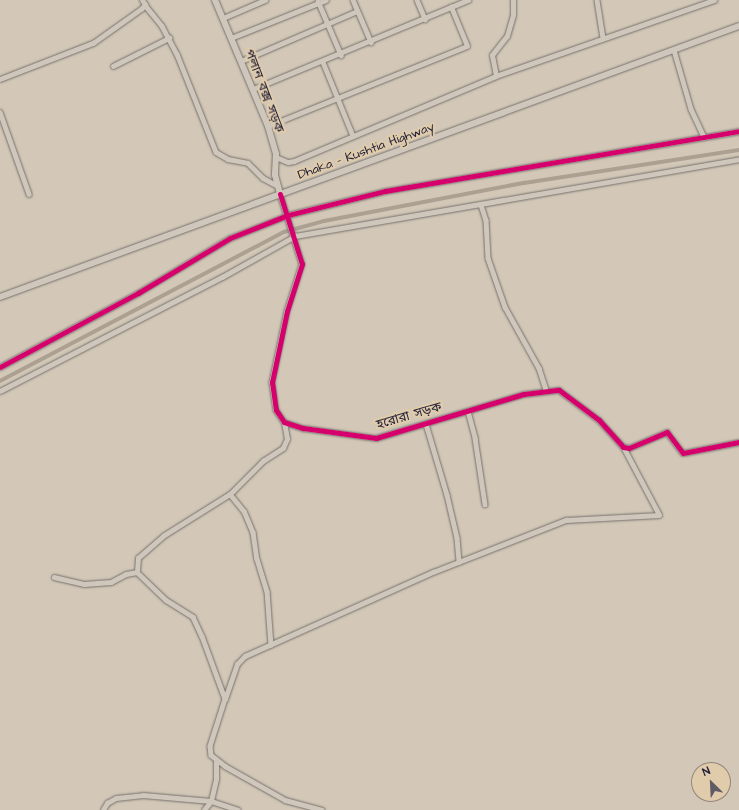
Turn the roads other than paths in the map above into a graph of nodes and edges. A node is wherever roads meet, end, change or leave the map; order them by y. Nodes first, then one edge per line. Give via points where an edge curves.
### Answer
1 (142, 0) edge
2 (215, 0) edge
3 (265, 0) edge
4 (326, 0) edge
5 (353, 0) edge
6 (416, 0) edge
7 (468, 0) edge
8 (513, 0) edge
9 (597, 0) edge
10 (714, 0) edge
11 (319, 1) edge
12 (145, 5) junction
13 (452, 7) junction
14 (357, 11) junction
15 (223, 18) junction
16 (425, 19) junction
17 (328, 24) junction
18 (739, 26) edge
19 (169, 38) junction
20 (231, 38) junction
21 (603, 39) junction
22 (371, 42) junction
23 (674, 50) junction
24 (341, 55) junction
25 (241, 62) junction
26 (323, 62) junction
27 (113, 66) dead end
28 (496, 76) junction
29 (0, 79) edge
30 (253, 89) junction
31 (338, 98) junction
32 (0, 112) edge
33 (268, 126) junction
34 (739, 131) edge
35 (353, 136) junction
36 (704, 137) junction
37 (276, 157) junction
38 (739, 159) edge
39 (278, 186) junction
40 (28, 194) dead end
41 (280, 194) junction
42 (481, 205) junction
43 (288, 215) junction
44 (294, 235) junction
45 (0, 297) edge
46 (0, 367) edge
47 (546, 390) junction
48 (0, 392) edge
49 (468, 411) junction
50 (284, 422) junction
51 (426, 424) junction
52 (739, 442) edge
53 (623, 447) junction
54 (230, 494) junction
55 (485, 504) dead end
56 (459, 562) junction
57 (138, 572) junction
58 (54, 577) dead end
59 (271, 645) junction
60 (225, 699) junction
61 (216, 761) junction
62 (211, 800) junction
63 (103, 810) edge
64 (204, 810) edge
65 (238, 810) edge
66 (322, 810) edge

1 - 12 street
2 - 15 main road, পলান বক্স সড়ক
3 - 15 street
4 - 11 street
5 - 14 street
6 - 16 street
7 - 13 street
8 - 28 street via 513,15 507,36 492,55
9 - 21 street
10 - 21 street
11 - 17 street
11 - 20 street
12 - 19 street
12 - 29 street via 116,29 93,43
13 - 16 street
13 - 31 street via 467,46
14 - 17 street
14 - 22 street
15 - 20 main road, পলান বক্স সড়ক
16 - 22 street
17 - 24 street
17 - 25 street
18 - 23 main road, Dhaka - Kushtia Highway
19 - 27 street
19 - 39 street via 188,77 216,152 228,159 248,163 263,178
20 - 25 main road, পলান বক্স সড়ক
21 - 28 street
22 - 24 street
23 - 36 street via 691,109
23 - 41 main road, Dhaka - Kushtia Highway
24 - 26 street
25 - 30 main road, পলান বক্স সড়ক
26 - 30 street
26 - 31 street
28 - 35 street
30 - 33 main road, পলান বক্স সড়ক
31 - 33 street
31 - 35 street
32 - 40 street
33 - 37 main road, পলান বক্স সড়ক
34 - 36 street
35 - 37 street via 291,162
36 - 43 street via 385,191
37 - 39 main road, পলান বক্স সড়ক via 275,175
38 - 42 street
39 - 41 main road, পলান বক্স সড়ক
41 - 43 street
41 - 45 main road, Dhaka - Kushtia Highway
42 - 44 street
42 - 47 street via 486,220 488,258 505,307 539,368
43 - 44 street
43 - 46 street via 230,238 138,293
44 - 48 street via 222,277
44 - 50 street via 301,257 301,271 287,312 272,382 276,410
47 - 49 street, হরোরা সড়ক
47 - 53 street, হরোরা সড়ক via 564,392 599,420
49 - 51 street, হরোরা সড়ক
49 - 55 street via 475,438
50 - 51 street, হরোরা সড়ক via 303,428 365,438 388,435
50 - 54 street via 286,446 263,461
51 - 56 street via 447,495 457,538
52 - 53 street via 683,452 667,432 635,447
53 - 56 street, হরোরা সড়ক via 659,515 566,520
54 - 57 street via 163,536 138,558
54 - 59 street via 244,511 253,532 257,559 267,591
56 - 59 street
57 - 58 street via 126,574 111,582 97,584 84,584
57 - 60 street via 166,600 193,617
59 - 60 street via 241,658
60 - 61 street via 210,746 211,755
61 - 62 street via 216,779
61 - 66 street via 285,800
62 - 63 street via 169,795 129,795 110,801
62 - 64 street
62 - 65 street

